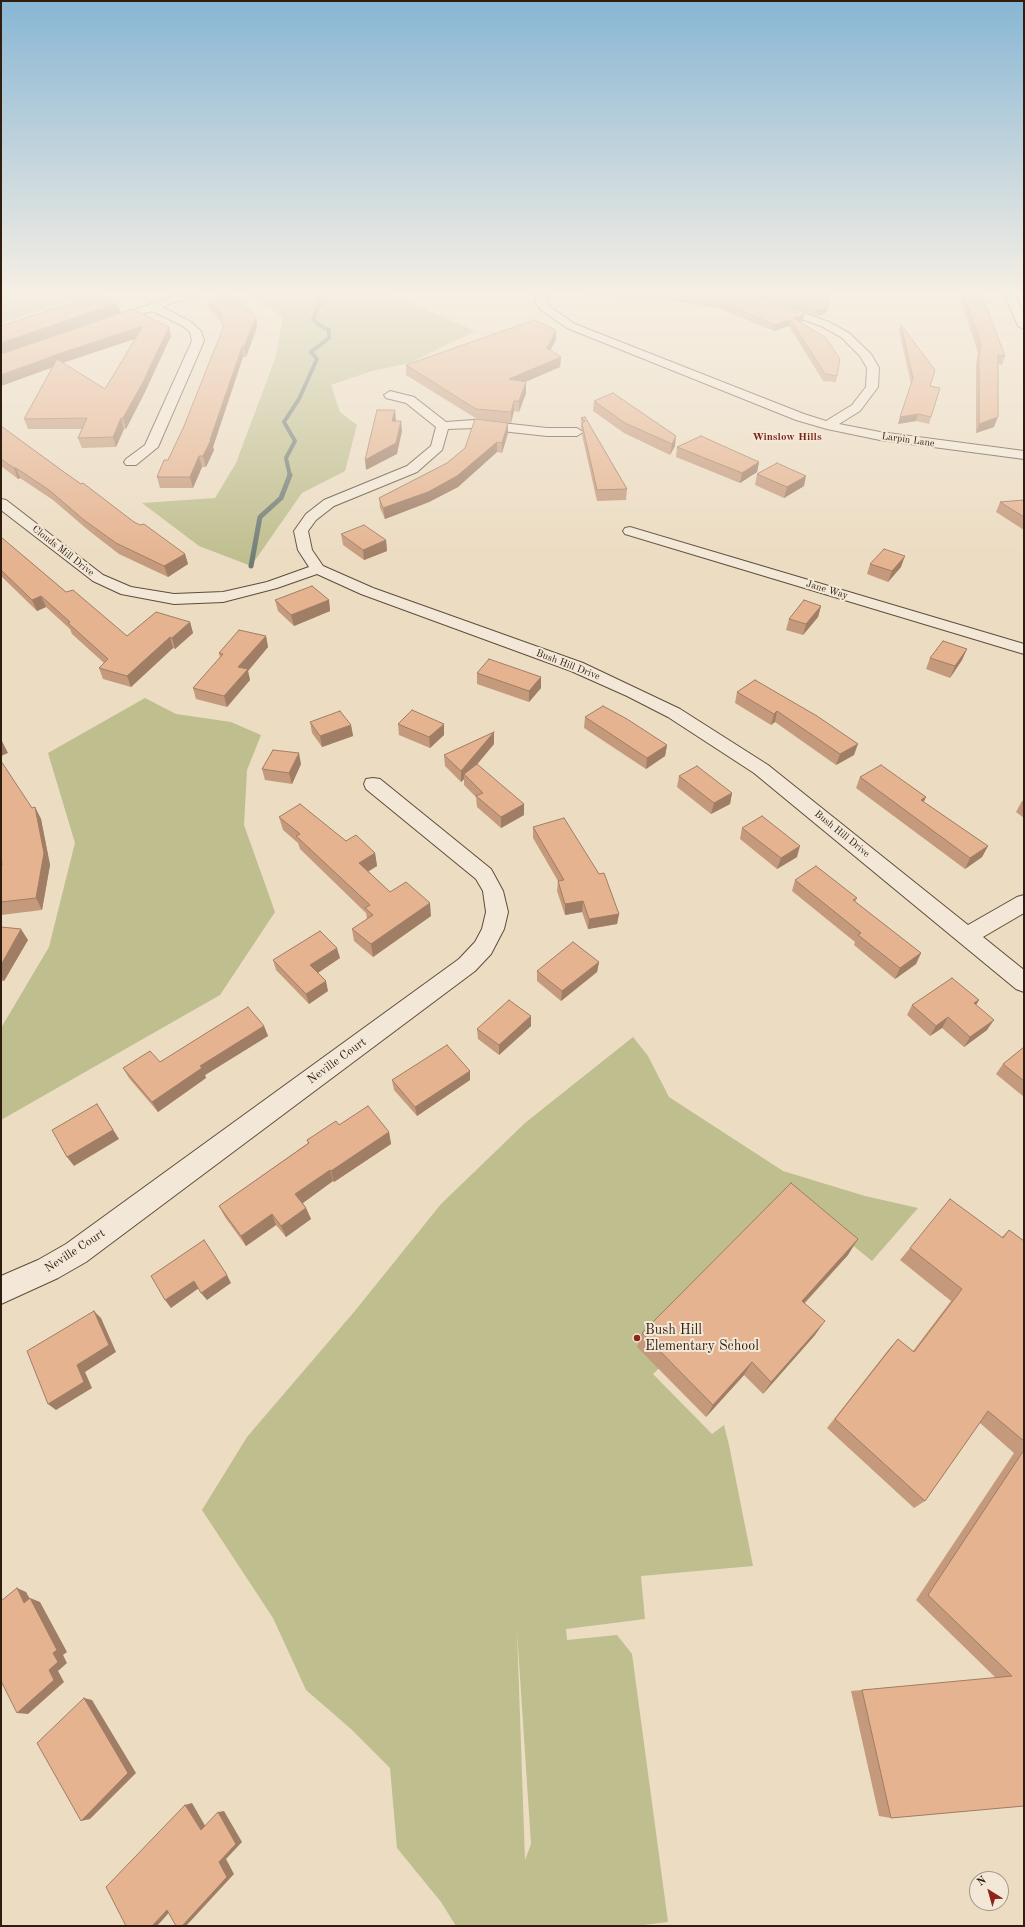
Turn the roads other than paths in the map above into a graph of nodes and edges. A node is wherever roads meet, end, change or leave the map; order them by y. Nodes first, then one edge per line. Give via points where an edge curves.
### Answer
1 (179, 383) edge
2 (712, 383) edge
3 (872, 383) edge
4 (390, 394) dead end
5 (828, 425) junction
6 (443, 426) junction
7 (578, 432) dead end
8 (1024, 455) edge
9 (131, 462) dead end
10 (1, 503) edge
11 (630, 531) dead end
12 (318, 570) junction
13 (1024, 648) edge
14 (373, 784) dead end
15 (1024, 903) edge
16 (967, 936) junction
17 (1024, 983) edge
18 (1, 1290) edge

1 - 9 street via 151,447
2 - 5 street, Larpin Lane via 769,406
3 - 5 street via 863,401 856,408
4 - 6 street via 410,400
5 - 8 street, Larpin Lane via 899,439
6 - 7 street via 474,424 547,432
6 - 12 street via 437,448 412,469 329,503 311,517 301,530 305,550
10 - 12 street, Clouds Mill Drive via 98,578 127,591 174,599 223,597
11 - 13 street, Jane Way
12 - 16 street, Bush Hill Drive via 367,591 577,667 674,713 761,769
14 - 18 street, Neville Court via 484,874 493,891 497,912 493,929 483,948 467,965 76,1253
15 - 16 street
16 - 17 street, Bush Hill Drive

